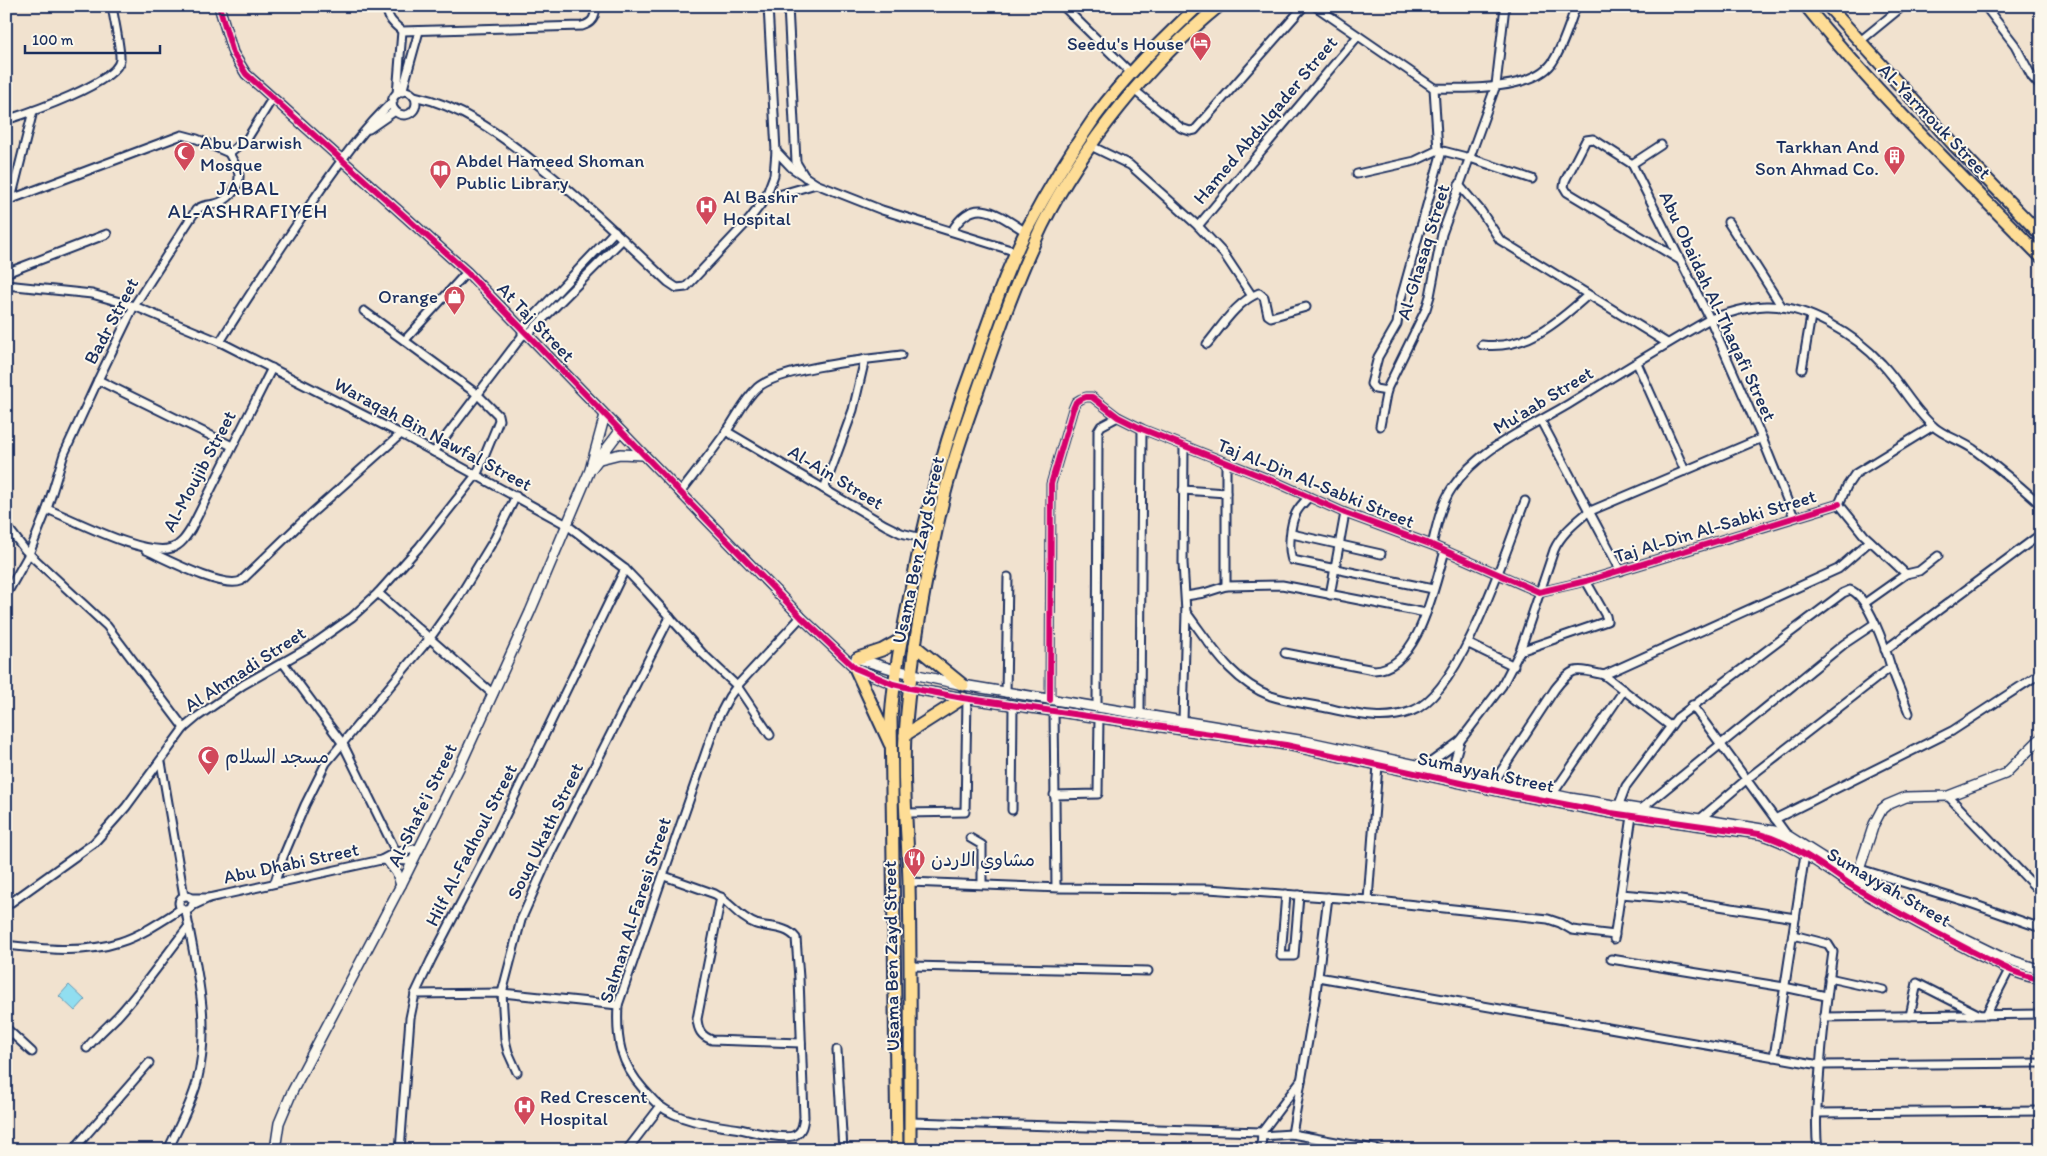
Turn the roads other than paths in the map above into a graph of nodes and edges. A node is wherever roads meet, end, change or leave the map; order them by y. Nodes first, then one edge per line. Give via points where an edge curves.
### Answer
1 (112, 6) edge
2 (219, 6) edge
3 (387, 6) edge
4 (595, 6) edge
5 (768, 6) edge
6 (788, 6) edge
7 (1063, 6) edge
8 (1198, 6) edge
9 (1219, 6) edge
10 (1304, 6) edge
11 (1315, 6) edge
12 (1505, 6) edge
13 (1576, 6) edge
14 (1806, 6) edge
15 (1828, 6) edge
16 (1904, 6) edge
17 (1985, 6) edge
18 (402, 31) junction
19 (419, 31) junction
20 (1358, 36) junction
21 (1859, 42) junction
22 (1875, 59) junction
23 (1862, 71) junction
24 (1131, 73) junction
25 (1496, 85) junction
26 (2041, 87) edge
27 (1434, 88) junction
28 (1134, 90) junction
29 (399, 93) junction
30 (414, 96) junction
31 (272, 99) junction
32 (393, 101) junction
33 (395, 110) junction
34 (33, 111) junction
35 (6, 120) edge
36 (366, 130) junction
37 (1662, 145) dead end
38 (1091, 146) junction
39 (1440, 150) junction
40 (776, 152) junction
41 (230, 153) junction
42 (1470, 158) junction
43 (342, 159) junction
44 (1632, 164) junction
45 (1357, 174) dead end
46 (805, 177) junction
47 (1532, 179) dead end
48 (816, 184) junction
49 (1460, 185) junction
50 (765, 199) junction
51 (8, 200) edge
52 (1728, 222) dead end
53 (1198, 226) junction
54 (615, 231) junction
55 (952, 231) junction
56 (1026, 232) junction
57 (107, 234) dead end
58 (2041, 235) edge
59 (623, 239) junction
60 (1018, 252) junction
61 (2041, 257) edge
62 (1680, 260) junction
63 (467, 272) junction
64 (6, 273) edge
65 (6, 285) edge
66 (1588, 295) junction
67 (1252, 296) junction
68 (551, 304) junction
69 (134, 306) junction
70 (1306, 307) dead end
71 (1782, 307) junction
72 (364, 311) dead end
73 (1811, 316) junction
74 (1710, 319) junction
75 (524, 333) junction
76 (405, 340) junction
77 (220, 342) junction
78 (1207, 344) dead end
79 (1667, 344) junction
80 (1482, 345) dead end
81 (901, 355) dead end
82 (865, 360) junction
83 (1638, 362) junction
84 (272, 368) junction
85 (1802, 369) dead end
86 (98, 380) junction
87 (1387, 391) junction
88 (477, 394) junction
89 (605, 415) junction
90 (1118, 417) junction
91 (1541, 421) junction
92 (1380, 426) dead end
93 (1933, 426) junction
94 (1142, 429) junction
95 (620, 431) junction
96 (726, 431) junction
97 (401, 434) junction
98 (1762, 438) junction
99 (232, 446) junction
100 (1184, 447) junction
101 (434, 452) junction
102 (642, 455) junction
103 (600, 459) junction
104 (1226, 462) junction
105 (590, 470) junction
106 (1685, 471) junction
107 (476, 474) junction
108 (824, 490) junction
109 (1183, 490) junction
110 (680, 493) junction
111 (1226, 493) junction
112 (516, 496) junction
113 (1309, 497) junction
114 (1525, 501) dead end
115 (1839, 504) junction
116 (2041, 505) edge
117 (47, 508) junction
118 (1588, 512) junction
119 (1345, 514) junction
120 (1794, 517) junction
121 (6, 525) edge
122 (567, 525) junction
123 (1292, 534) junction
124 (2041, 534) edge
125 (920, 538) junction
126 (934, 541) junction
127 (1870, 542) junction
128 (1339, 544) junction
129 (1432, 545) junction
130 (139, 547) junction
131 (1445, 551) junction
132 (29, 554) junction
133 (1381, 554) dead end
134 (1938, 556) dead end
135 (625, 569) junction
136 (1334, 569) junction
137 (1620, 571) junction
138 (1497, 572) junction
139 (1906, 574) junction
140 (1008, 577) dead end
141 (1586, 581) junction
142 (1226, 586) junction
143 (1433, 589) junction
144 (1539, 592) junction
145 (378, 593) junction
146 (1330, 594) junction
147 (6, 595) edge
148 (1186, 596) junction
149 (1865, 604) junction
150 (1186, 612) junction
151 (1426, 613) junction
152 (670, 617) junction
153 (801, 617) junction
154 (1874, 624) junction
155 (430, 638) junction
156 (900, 640) junction
157 (1469, 644) junction
158 (915, 646) junction
159 (1885, 650) junction
160 (1520, 651) junction
161 (1285, 653) dead end
162 (857, 663) junction
163 (284, 664) junction
164 (1514, 666) junction
165 (1891, 667) junction
166 (895, 670) junction
167 (2041, 673) edge
168 (911, 674) junction
169 (1604, 674) junction
170 (893, 684) junction
171 (963, 685) junction
172 (737, 686) junction
173 (910, 688) junction
174 (1624, 690) junction
175 (1006, 693) junction
176 (494, 694) junction
177 (965, 699) junction
178 (1050, 700) junction
179 (1013, 706) junction
180 (1692, 706) junction
181 (1054, 711) junction
182 (1098, 712) junction
183 (1909, 713) dead end
184 (1140, 714) junction
185 (1183, 721) junction
186 (1670, 726) junction
187 (184, 728) junction
188 (770, 735) dead end
189 (905, 735) junction
190 (2041, 738) edge
191 (1460, 741) junction
192 (343, 744) junction
193 (1721, 744) junction
194 (891, 747) junction
195 (161, 762) junction
196 (1378, 765) junction
197 (1424, 767) junction
198 (1451, 773) junction
199 (1747, 779) junction
200 (1494, 782) junction
201 (1552, 794) junction
202 (1054, 795) junction
203 (1948, 796) junction
204 (1618, 807) junction
205 (1012, 810) dead end
206 (1640, 810) junction
207 (906, 813) junction
208 (1632, 816) junction
209 (1700, 819) junction
210 (1775, 819) junction
211 (1787, 835) junction
212 (970, 838) dead end
213 (420, 848) junction
214 (396, 852) junction
215 (1805, 854) junction
216 (384, 861) junction
217 (413, 861) junction
218 (664, 876) junction
219 (1857, 878) junction
220 (274, 882) junction
221 (909, 882) junction
222 (982, 884) junction
223 (401, 885) junction
224 (1056, 887) junction
225 (2041, 893) edge
226 (1286, 894) junction
227 (1621, 894) junction
228 (1299, 895) junction
229 (721, 897) junction
230 (1328, 897) junction
231 (1368, 900) junction
232 (187, 904) junction
233 (6, 906) edge
234 (1795, 918) junction
235 (188, 926) junction
236 (2041, 928) edge
237 (1793, 935) junction
238 (6, 945) edge
239 (1611, 959) dead end
240 (910, 966) junction
241 (2009, 970) junction
242 (2041, 970) edge
243 (1148, 971) dead end
244 (1318, 977) junction
245 (1830, 978) junction
246 (2041, 979) edge
247 (1784, 987) junction
248 (1883, 990) dead end
249 (502, 993) junction
250 (415, 994) junction
251 (1826, 996) junction
252 (618, 1005) junction
253 (2041, 1014) edge
254 (1983, 1015) junction
255 (1910, 1016) junction
256 (1824, 1017) junction
257 (6, 1028) edge
258 (801, 1042) junction
259 (87, 1048) dead end
260 (837, 1050) dead end
261 (32, 1052) dead end
262 (1774, 1057) junction
263 (149, 1063) dead end
264 (2041, 1063) edge
265 (1820, 1065) junction
266 (517, 1072) dead end
267 (1303, 1077) junction
268 (660, 1107) junction
269 (2041, 1110) edge
270 (1817, 1113) junction
271 (910, 1122) junction
272 (1262, 1134) junction
273 (1292, 1134) junction
274 (73, 1150) edge
275 (168, 1150) edge
276 (275, 1150) edge
277 (400, 1150) edge
278 (627, 1150) edge
279 (843, 1150) edge
280 (896, 1150) edge
281 (910, 1150) edge
282 (1261, 1150) edge
283 (1380, 1150) edge
284 (1818, 1150) edge

1 - 34 street via 120,60 116,70 98,83
2 - 31 street, At Taj Street via 237,62
3 - 18 street via 391,22
4 - 19 street via 594,19 582,26
5 - 40 street
6 - 46 street via 796,162
7 - 24 street
8 - 24 highway, Usama Ben Zayd Street
9 - 28 highway, Usama Ben Zayd Street
10 - 28 street via 1196,130 1181,128
11 - 20 street
12 - 25 street, Al-Ghasaq Street
13 - 25 street via 1552,63 1544,71 1527,80
14 - 23 highway, Al-Yarmouk Street
15 - 21 highway, Al-Yarmouk Street
16 - 21 street
17 - 26 street
18 - 19 street
18 - 29 street
19 - 29 street
20 - 27 street
20 - 53 street, Hamed Abdulqader Street
21 - 22 highway, Al-Yarmouk Street
22 - 23 highway
22 - 58 highway, Al-Yarmouk Street
23 - 61 highway, Al-Yarmouk Street
24 - 56 highway, Usama Ben Zayd Street via 1074,148
25 - 27 street
25 - 42 street, Al-Ghasaq Street
27 - 39 street
28 - 38 highway, Usama Ben Zayd Street
29 - 30 street
29 - 32 street
30 - 33 street via 416,105 412,113 403,115
30 - 54 street via 447,105 480,122 562,184
31 - 41 street via 247,140
31 - 43 street, At Taj Street
32 - 33 street
32 - 36 street
33 - 36 street
34 - 35 street
34 - 51 street
36 - 43 street
37 - 44 street
38 - 53 street via 1130,165
38 - 126 highway, Usama Ben Zayd Street via 1043,224 1023,267 961,438
39 - 42 street
39 - 45 street via 1415,161
39 - 87 street via 1397,324 1378,357 1370,384
40 - 46 street
40 - 50 street via 774,175
41 - 51 street via 182,135
41 - 69 street, Badr Street via 239,174 236,189 225,200 196,210
42 - 47 street
42 - 49 street, Al-Ghasaq Street
43 - 63 street, At Taj Street
43 - 77 street
44 - 62 street, Abu Obaidah Al-Thaqafi Street
44 - 62 street via 1593,139 1586,140 1564,187 1567,192
46 - 48 street
48 - 50 street
48 - 55 street via 882,210
49 - 66 street via 1500,240
49 - 87 street, Al-Ghasaq Street via 1442,234 1426,309
50 - 59 street via 686,287 677,288 668,282
52 - 71 street
53 - 67 street via 1224,254
54 - 59 street
54 - 68 street
55 - 56 street via 966,215 989,210
55 - 60 street
56 - 60 highway, Usama Ben Zayd Street
57 - 64 street
59 - 68 street
60 - 125 highway, Usama Ben Zayd Street via 965,387 939,465
62 - 74 street, Abu Obaidah Al-Thaqafi Street
63 - 75 street, At Taj Street
63 - 76 street
65 - 69 street, Waraqah Bin Nawfal Street via 92,294
66 - 79 street
66 - 80 street via 1528,340 1502,346
67 - 70 street via 1259,293 1264,296 1268,315 1272,317
67 - 78 street via 1236,308
68 - 75 street
69 - 77 street, Waraqah Bin Nawfal Street
69 - 86 street, Badr Street
71 - 73 street, Mu'aab Street
71 - 74 street, Mu'aab Street via 1746,308
72 - 76 street
73 - 85 street
73 - 93 street, Mu'aab Street via 1843,332 1870,353
74 - 79 street, Mu'aab Street
74 - 98 street, Abu Obaidah Al-Thaqafi Street
75 - 88 street
75 - 89 street, At Taj Street
76 - 88 street
77 - 84 street, Waraqah Bin Nawfal Street
79 - 83 street, Mu'aab Street
81 - 82 street
82 - 96 street via 791,373 767,381 749,397
82 - 108 street via 852,410
83 - 91 street, Mu'aab Street
83 - 106 street
84 - 97 street, Waraqah Bin Nawfal Street
84 - 99 street, Al-Moujib Street
86 - 99 street
86 - 117 street, Badr Street via 64,454
87 - 92 street, Al-Ghasaq Street
88 - 101 street
88 - 107 street, Al Ahmadi Street via 498,414 499,420
89 - 95 street, At Taj Street
89 - 105 street, Al-Shafe'i Street
90 - 94 street, Taj Al-Din Al-Sabki Street
90 - 178 street, Taj Al-Din Al-Sabki Street via 1092,397 1086,396 1076,402 1051,481
90 - 182 street via 1098,431
91 - 118 street
91 - 129 street, Mu'aab Street via 1504,440 1460,478 1442,509
93 - 115 street via 1856,474
93 - 116 street, Mu'aab Street via 1972,448
94 - 100 street, Taj Al-Din Al-Sabki Street
94 - 184 street
95 - 102 street, At Taj Street
95 - 103 street, Al-Shafe'i Street
96 - 108 street, Al-Ain Street
96 - 110 street
97 - 101 street, Waraqah Bin Nawfal Street
97 - 130 street via 237,583 186,569
98 - 106 street
98 - 120 street, Abu Obaidah Al-Thaqafi Street
99 - 130 street, Al-Moujib Street via 184,540 165,550
100 - 104 street, Taj Al-Din Al-Sabki Street
100 - 109 street
101 - 107 street, Waraqah Bin Nawfal Street
102 - 103 street via 620,454
102 - 110 street, At Taj Street
103 - 105 street, Al-Shafe'i Street
104 - 111 street
104 - 113 street, Taj Al-Din Al-Sabki Street
105 - 122 street, Al-Shafe'i Street
106 - 118 street
107 - 112 street, Waraqah Bin Nawfal Street
107 - 145 street, Al Ahmadi Street via 420,546
108 - 125 street, Al-Ain Street via 885,525
109 - 111 street
109 - 148 street
110 - 153 street, At Taj Street
111 - 142 street
112 - 122 street, Waraqah Bin Nawfal Street
112 - 155 street via 495,538
113 - 119 street, Taj Al-Din Al-Sabki Street
113 - 123 street via 1295,514
114 - 138 street
115 - 120 street, Taj Al-Din Al-Sabki Street
115 - 127 street, Taj Al-Din Al-Sabki Street
117 - 130 street, Al-Moujib Street
117 - 132 street, Badr Street
118 - 137 street
118 - 144 street via 1558,542
119 - 128 street
119 - 129 street, Taj Al-Din Al-Sabki Street
120 - 137 street, Taj Al-Din Al-Sabki Street
121 - 132 street
122 - 135 street, Waraqah Bin Nawfal Street
122 - 176 street, Al-Shafe'i Street
123 - 128 street
123 - 136 street via 1292,560
124 - 159 street
125 - 126 street, Al-Ain Street
125 - 156 highway, Usama Ben Zayd Street
126 - 158 highway, Usama Ben Zayd Street
127 - 139 street, Taj Al-Din Al-Sabki Street
127 - 169 street via 1838,570
128 - 133 street
128 - 136 street
129 - 131 street, Taj Al-Din Al-Sabki Street
131 - 138 street, Taj Al-Din Al-Sabki Street
131 - 143 street
132 - 147 street, Badr Street
132 - 187 street via 107,626
134 - 139 street via 1924,568
135 - 152 street, Waraqah Bin Nawfal Street
135 - 250 street, Hilf Al-Fadhoul Street via 492,844
136 - 143 street
136 - 146 street
137 - 141 street, Taj Al-Din Al-Sabki Street
138 - 144 street, Taj Al-Din Al-Sabki Street
138 - 157 street
139 - 149 street
140 - 175 street
141 - 144 street, Taj Al-Din Al-Sabki Street
141 - 160 street via 1607,621
142 - 146 street via 1282,585
142 - 148 street
143 - 151 street
144 - 160 street
145 - 155 street
145 - 163 street, Al Ahmadi Street via 352,618
146 - 151 street
148 - 150 street
149 - 154 street
149 - 180 street via 1853,590 1843,593
150 - 157 street via 1223,662 1254,688 1295,702 1369,717 1397,715 1425,704 1448,678
150 - 185 street
151 - 161 street via 1402,658 1380,670
152 - 172 street, Waraqah Bin Nawfal Street
152 - 249 street, Souq Ukath Street via 528,900
153 - 162 street, At Taj Street via 844,657
153 - 172 street, Salman Al-Faresi Street
154 - 159 street
154 - 193 street via 1844,644
155 - 176 street
155 - 192 street
156 - 162 highway
156 - 166 highway, Usama Ben Zayd Street
157 - 164 street
158 - 168 highway, Usama Ben Zayd Street
158 - 171 highway
159 - 165 street
160 - 164 street
162 - 166 street, Sumayyah Street
162 - 170 street, Sumayyah Street
162 - 194 highway
163 - 187 street, Al Ahmadi Street via 243,685
163 - 192 street
164 - 191 street
165 - 183 street
165 - 199 street
166 - 168 street, Sumayyah Street
166 - 170 highway, Usama Ben Zayd Street
167 - 210 street via 1952,730
168 - 171 street, Sumayyah Street
168 - 173 highway, Usama Ben Zayd Street
169 - 174 street
169 - 200 street via 1577,669 1563,680
170 - 173 street, Sumayyah Street
170 - 194 highway, Usama Ben Zayd Street
171 - 175 street, Sumayyah Street
172 - 188 street, Waraqah Bin Nawfal Street
172 - 218 street, Salman Al-Faresi Street via 717,720
173 - 177 street, Sumayyah Street
173 - 189 highway, Usama Ben Zayd Street
174 - 186 street
174 - 201 street
175 - 178 street, Sumayyah Street
176 - 213 street, Al-Shafe'i Street
177 - 179 street, Sumayyah Street
177 - 189 highway
177 - 207 street via 965,812
178 - 182 street, Sumayyah Street
179 - 181 street, Sumayyah Street
179 - 205 street
180 - 186 street
180 - 193 street
181 - 182 street, Sumayyah Street
181 - 202 street
182 - 184 street, Sumayyah Street
182 - 196 street, Sumayyah Street via 1286,745
182 - 202 street via 1098,794
184 - 185 street, Sumayyah Street
185 - 197 street, Sumayyah Street via 1305,741
186 - 204 street via 1626,786
187 - 195 street, Al Ahmadi Street
189 - 207 highway, Usama Ben Zayd Street
190 - 203 street via 2005,774
191 - 197 street
191 - 198 street
192 - 214 street
192 - 220 street via 317,780
193 - 199 street
193 - 206 street
194 - 280 highway, Usama Ben Zayd Street
195 - 232 street
195 - 233 street, Al Ahmadi Street via 94,843
196 - 208 street, Sumayyah Street
196 - 231 street
197 - 198 street, Sumayyah Street
198 - 200 street, Sumayyah Street
199 - 209 street
199 - 210 street
200 - 201 street, Sumayyah Street
201 - 204 street, Sumayyah Street
202 - 224 street
203 - 219 street via 1906,797 1882,809
203 - 225 street
204 - 206 street, Sumayyah Street
206 - 209 street, Sumayyah Street
207 - 221 highway, Usama Ben Zayd Street
208 - 215 street, Sumayyah Street via 1759,834
208 - 227 street
209 - 211 street, Sumayyah Street
210 - 211 street
211 - 219 street, Sumayyah Street
212 - 222 street via 982,845
213 - 214 street, Abu Dhabi Street
213 - 217 street, Al-Shafe'i Street
214 - 216 street, Abu Dhabi Street
215 - 219 street, Sumayyah Street
215 - 234 street
216 - 217 street, Abu Dhabi Street
216 - 220 street, Abu Dhabi Street
216 - 223 street via 397,873
217 - 223 street, Al-Shafe'i Street
218 - 229 street
218 - 252 street, Salman Al-Faresi Street
219 - 236 street via 1970,903
219 - 241 street, Sumayyah Street via 1943,937
219 - 242 street, Sumayyah Street via 1954,934 2001,957
220 - 232 street, Abu Dhabi Street via 210,898 197,897
221 - 222 street
221 - 240 highway, Usama Ben Zayd Street
222 - 224 street
223 - 276 street, Al-Shafe'i Street via 292,1092 279,1123
224 - 226 street via 1208,889
226 - 228 street
226 - 228 street via 1281,956 1294,956
227 - 231 street via 1615,937 1572,930 1548,919
227 - 234 street
228 - 230 street
229 - 258 street, Salman Al-Faresi Street via 747,920 788,930 796,938
229 - 258 street via 697,1018 701,1034 712,1040
230 - 231 street
230 - 244 street
232 - 235 street
232 - 238 street via 144,931 113,944 66,950
234 - 237 street
235 - 259 street via 116,1018
235 - 275 street via 202,997 203,1043 196,1084
237 - 245 street via 1832,947
237 - 247 street
239 - 247 street
240 - 243 street
240 - 271 highway, Usama Ben Zayd Street
241 - 246 street, Sumayyah Street
241 - 254 street
244 - 262 street
244 - 267 street
245 - 248 street
245 - 251 street
247 - 251 street
247 - 262 street
249 - 250 street
249 - 252 street
249 - 266 street, Souq Ukath Street via 508,1052
250 - 277 street, Hilf Al-Fadhoul Street via 410,1018
251 - 256 street
252 - 268 street, Salman Al-Faresi Street via 617,1026 624,1062
253 - 254 street
254 - 255 street
254 - 255 street via 1917,982
255 - 256 street
256 - 265 street
257 - 261 street
258 - 268 street, Salman Al-Faresi Street via 804,1117 800,1131 792,1136 724,1127
260 - 279 street
262 - 265 street
263 - 274 street
264 - 265 street
265 - 270 street
267 - 272 street
267 - 273 street
268 - 278 street
269 - 270 street
270 - 284 street
271 - 272 street
271 - 281 highway, Usama Ben Zayd Street
272 - 273 street
272 - 282 street
273 - 283 street

